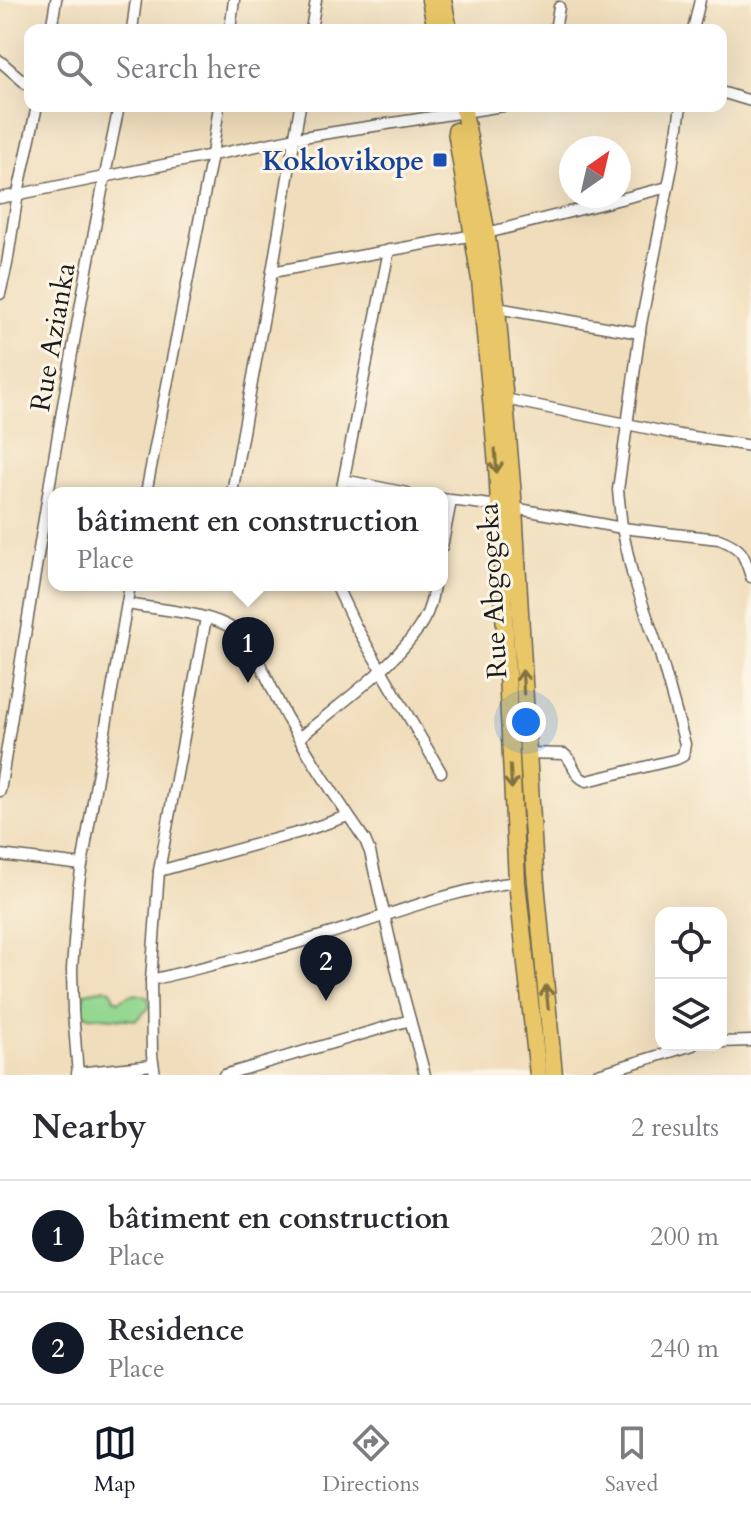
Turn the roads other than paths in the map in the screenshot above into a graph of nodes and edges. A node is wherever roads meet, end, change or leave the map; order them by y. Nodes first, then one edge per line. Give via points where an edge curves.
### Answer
1 (56, 0) edge
2 (136, 0) edge
3 (234, 0) edge
4 (316, 0) edge
5 (430, 0) edge
6 (443, 0) edge
7 (700, 0) edge
8 (559, 7) dead end
9 (52, 24) edge
10 (133, 24) edge
11 (231, 24) edge
12 (312, 24) edge
13 (435, 24) edge
14 (448, 24) edge
15 (556, 24) edge
16 (694, 24) edge
17 (0, 61) edge
18 (24, 82) edge
19 (727, 94) edge
20 (751, 101) edge
21 (36, 112) edge
22 (118, 112) edge
23 (218, 112) edge
24 (299, 112) edge
25 (441, 112) edge
26 (459, 112) edge
27 (680, 112) edge
28 (296, 138) junction
29 (212, 155) junction
30 (104, 176) junction
31 (668, 187) junction
32 (18, 193) junction
33 (0, 198) edge
34 (480, 234) junction
35 (389, 250) junction
36 (272, 272) junction
37 (0, 294) edge
38 (497, 308) junction
39 (640, 333) junction
40 (505, 399) junction
41 (628, 424) junction
42 (751, 446) edge
43 (344, 480) junction
44 (55, 487) edge
45 (147, 487) edge
46 (233, 487) edge
47 (342, 487) edge
48 (378, 487) edge
49 (448, 500) edge
50 (506, 507) junction
51 (48, 525) edge
52 (622, 528) junction
53 (751, 577) edge
54 (129, 591) edge
55 (339, 591) edge
56 (433, 591) edge
57 (127, 604) junction
58 (206, 618) junction
59 (381, 669) junction
60 (299, 738) junction
61 (527, 753) junction
62 (441, 772) dead end
63 (0, 791) edge
64 (348, 816) junction
65 (0, 855) edge
66 (82, 865) junction
67 (159, 871) junction
68 (517, 882) junction
69 (386, 916) junction
70 (151, 980) junction
71 (410, 1020) junction
72 (751, 1041) edge
73 (727, 1042) edge
74 (673, 1051) edge
75 (154, 1070) edge
76 (78, 1074) edge
77 (224, 1075) edge
78 (425, 1075) edge
79 (538, 1075) edge
80 (554, 1075) edge
81 (595, 1075) edge

1 - 9 street
2 - 10 street
3 - 11 street
4 - 12 street
5 - 13 main road
6 - 14 main road
7 - 16 street
8 - 15 street
17 - 18 street
19 - 20 street
21 - 32 street
22 - 30 street, Rue Azianka
23 - 29 street
24 - 28 street
25 - 28 street
26 - 34 main road, Rue Abgogeka
27 - 31 street
28 - 29 street
28 - 36 street
29 - 30 street
29 - 45 street
30 - 32 street
30 - 44 street, Rue Azianka
31 - 34 street
31 - 39 street
32 - 33 street
32 - 37 street
34 - 35 street
34 - 38 main road, Rue Abgogeka
34 -> 50 main road, Rue Abgogeka via 480,280
35 - 36 street
35 - 43 street
36 - 46 street
38 - 39 street
38 - 40 main road, Rue Abgogeka
39 - 41 street
40 - 41 street
40 - 50 main road, Rue Abgogeka
41 - 42 street
41 - 52 street via 618,490
43 - 47 street
43 - 48 street
49 - 50 street
50 - 52 street
61 -> 50 main road, Rue Abgogeka
50 -> 68 main road, Rue Abgogeka
51 - 63 street, Rue Azianka
52 - 53 street via 733,544 743,553
52 - 61 street via 685,744 683,756 587,781 564,754
54 - 57 street
55 - 59 street
56 - 59 street via 423,623
57 - 58 street
57 - 66 street
58 - 60 street via 244,639
58 - 67 street
59 - 60 street
59 - 62 street
60 - 64 street
80 -> 61 main road, Rue Abgogeka
64 - 67 street
64 - 69 street via 370,852
65 - 66 street
66 - 76 street via 72,969
67 - 70 street
68 - 69 street
68 - 79 main road, Rue Abgogeka
69 - 70 street
69 - 71 street
70 - 75 street
71 - 77 street
71 - 78 street
72 - 73 street
74 - 81 street
75 - 76 street

